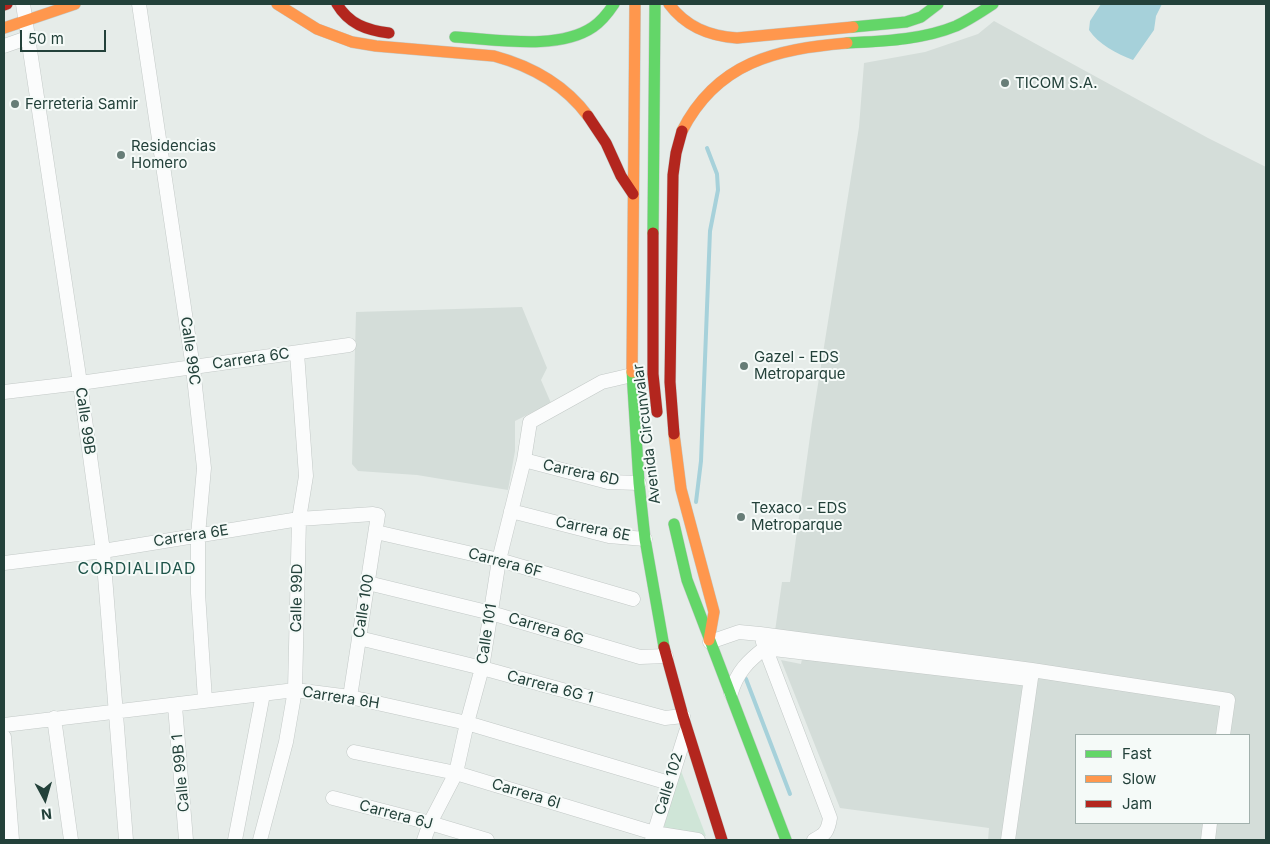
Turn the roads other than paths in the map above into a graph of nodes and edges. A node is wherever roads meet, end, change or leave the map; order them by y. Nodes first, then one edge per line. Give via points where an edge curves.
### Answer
1 (23, 4) edge
2 (75, 4) edge
3 (139, 4) edge
4 (276, 4) edge
5 (337, 4) edge
6 (614, 4) edge
7 (635, 4) edge
8 (655, 4) edge
9 (669, 4) edge
10 (938, 4) edge
11 (993, 4) edge
12 (24, 21) junction
13 (4, 28) edge
14 (396, 33) dead end
15 (446, 36) dead end
16 (27, 38) junction
17 (4, 46) edge
18 (653, 178) junction
19 (633, 194) junction
20 (671, 231) junction
21 (671, 248) junction
22 (652, 294) junction
23 (349, 345) dead end
24 (297, 352) junction
25 (193, 368) junction
26 (632, 375) junction
27 (80, 383) junction
28 (4, 392) edge
29 (658, 420) dead end
30 (524, 460) junction
31 (638, 483) junction
32 (511, 511) junction
33 (378, 515) joint
34 (672, 515) dead end
35 (299, 519) junction
36 (376, 532) junction
37 (198, 535) junction
38 (645, 539) junction
39 (103, 551) junction
40 (498, 560) junction
41 (4, 563) edge
42 (368, 583) junction
43 (633, 599) dead end
44 (491, 613) junction
45 (760, 634) junction
46 (359, 638) junction
47 (710, 641) junction
48 (765, 648) junction
49 (666, 656) junction
50 (482, 668) junction
51 (1032, 675) junction
52 (295, 690) junction
53 (263, 694) junction
54 (730, 694) junction
55 (350, 697) junction
56 (204, 700) junction
57 (175, 706) junction
58 (115, 711) junction
59 (54, 718) junction
60 (467, 722) junction
61 (685, 722) junction
62 (4, 725) edge
63 (1223, 734) edge
64 (4, 737) edge
65 (354, 752) dead end
66 (456, 773) junction
67 (669, 784) junction
68 (333, 798) dead end
69 (430, 823) junction
70 (1210, 824) edge
71 (831, 835) edge
72 (653, 837) edge
73 (12, 840) edge
74 (71, 840) edge
75 (126, 840) edge
76 (186, 840) edge
77 (235, 840) edge
78 (260, 840) edge
79 (424, 840) edge
80 (487, 840) edge
81 (697, 840) edge
82 (722, 840) edge
83 (786, 840) edge
84 (814, 840) edge
85 (1008, 840) edge
86 (1208, 840) edge

1 - 12 street, Calle 99B
2 - 12 main road
3 - 25 street, Calle 99C
4 - 19 main road via 317,29 346,40 494,56 533,70 560,87 584,111
5 - 14 main road via 348,20 362,28
6 - 15 main road via 594,28 559,40 541,42
7 - 19 main road, Avenida Circunvalar
8 - 18 main road, Avenida Circunvalar
9 - 10 main road via 695,28 737,38 906,22 921,17
11 - 20 main road via 971,19 943,30 786,51 758,60 727,78 694,108 681,132 673,176
12 - 13 main road
12 - 16 street, Calle 99B
16 - 17 street
16 - 27 street, Calle 99B
18 - 20 main road
18 - 22 main road, Avenida Circunvalar
19 - 26 main road, Avenida Circunvalar
20 - 21 main road
21 - 22 main road
21 - 47 main road via 670,382 674,438 681,489 714,612
22 - 29 main road, Avenida Circunvalar via 653,374
23 - 24 street, Carrera 6C
24 - 25 street, Carrera 6C
24 - 35 street, Calle 99D via 306,476
25 - 27 street, Carrera 6C
25 - 37 street, Calle 99C via 204,468
26 - 30 street, Calle 101 via 602,382 530,422
26 - 31 main road, Avenida Circunvalar
27 - 28 street, Carrera 6C
27 - 39 street, Calle 99B
30 - 31 street, Carrera 6D via 608,482
30 - 32 street, Calle 101
31 - 38 main road, Avenida Circunvalar
32 - 38 street, Carrera 6E via 609,536
32 - 40 street, Calle 101
33 - 35 street, Carrera 6E
33 - 36 street, Calle 100
34 - 47 main road, Avenida Circunvalar via 687,580
35 - 37 street, Carrera 6E
35 - 52 street, Calle 99D
36 - 40 street, Carrera 6F
36 - 42 street, Calle 100
37 - 39 street, Carrera 6E
37 - 56 street, Calle 99C
38 - 49 main road, Avenida Circunvalar
39 - 41 street, Carrera 6E
39 - 58 street, Calle 99B
40 - 43 street, Carrera 6F
40 - 44 street, Calle 101
42 - 44 street, Carrera 6G
42 - 46 street, Calle 100
44 - 49 street, Carrera 6G via 640,657
44 - 50 street, Calle 101
45 - 47 street via 739,632
45 - 48 street
45 - 51 street
46 - 50 street, Carrera 6G 1
46 - 55 street, Calle 100
47 - 54 main road, Avenida Circunvalar
48 - 51 street
48 - 54 street via 750,659 735,678
48 - 71 street via 830,818
49 - 61 main road, Avenida Circunvalar
50 - 60 street, Calle 101
50 - 61 street, Carrera 6G 1
51 - 63 street via 1228,704
51 - 85 street
52 - 53 street, Carrera 6H
52 - 55 street, Carrera 6H
52 - 78 street, Calle 99D via 286,742
53 - 56 street, Carrera 6H
53 - 77 street
54 - 83 main road, Avenida Circunvalar
55 - 60 street, Carrera 6H
56 - 57 street, Carrera 6H
57 - 58 street, Carrera 6H
57 - 76 street, Calle 99B 1
58 - 59 street, Carrera 6H
58 - 75 street, Calle 99B
59 - 62 street, Carrera 6H
59 - 74 street
60 - 66 street, Calle 101
60 - 67 street, Carrera 6H
61 - 67 street, Calle 102
61 - 82 main road, Avenida Circunvalar
64 - 73 street
65 - 66 street, Carrera 6I
66 - 69 street, Calle 101
66 - 72 street, Carrera 6I
67 - 72 street, Calle 102
68 - 69 street, Carrera 6J
69 - 79 street, Calle 101
69 - 80 street, Carrera 6J
70 - 86 street
71 - 84 street
72 - 81 street, Carrera 6I

